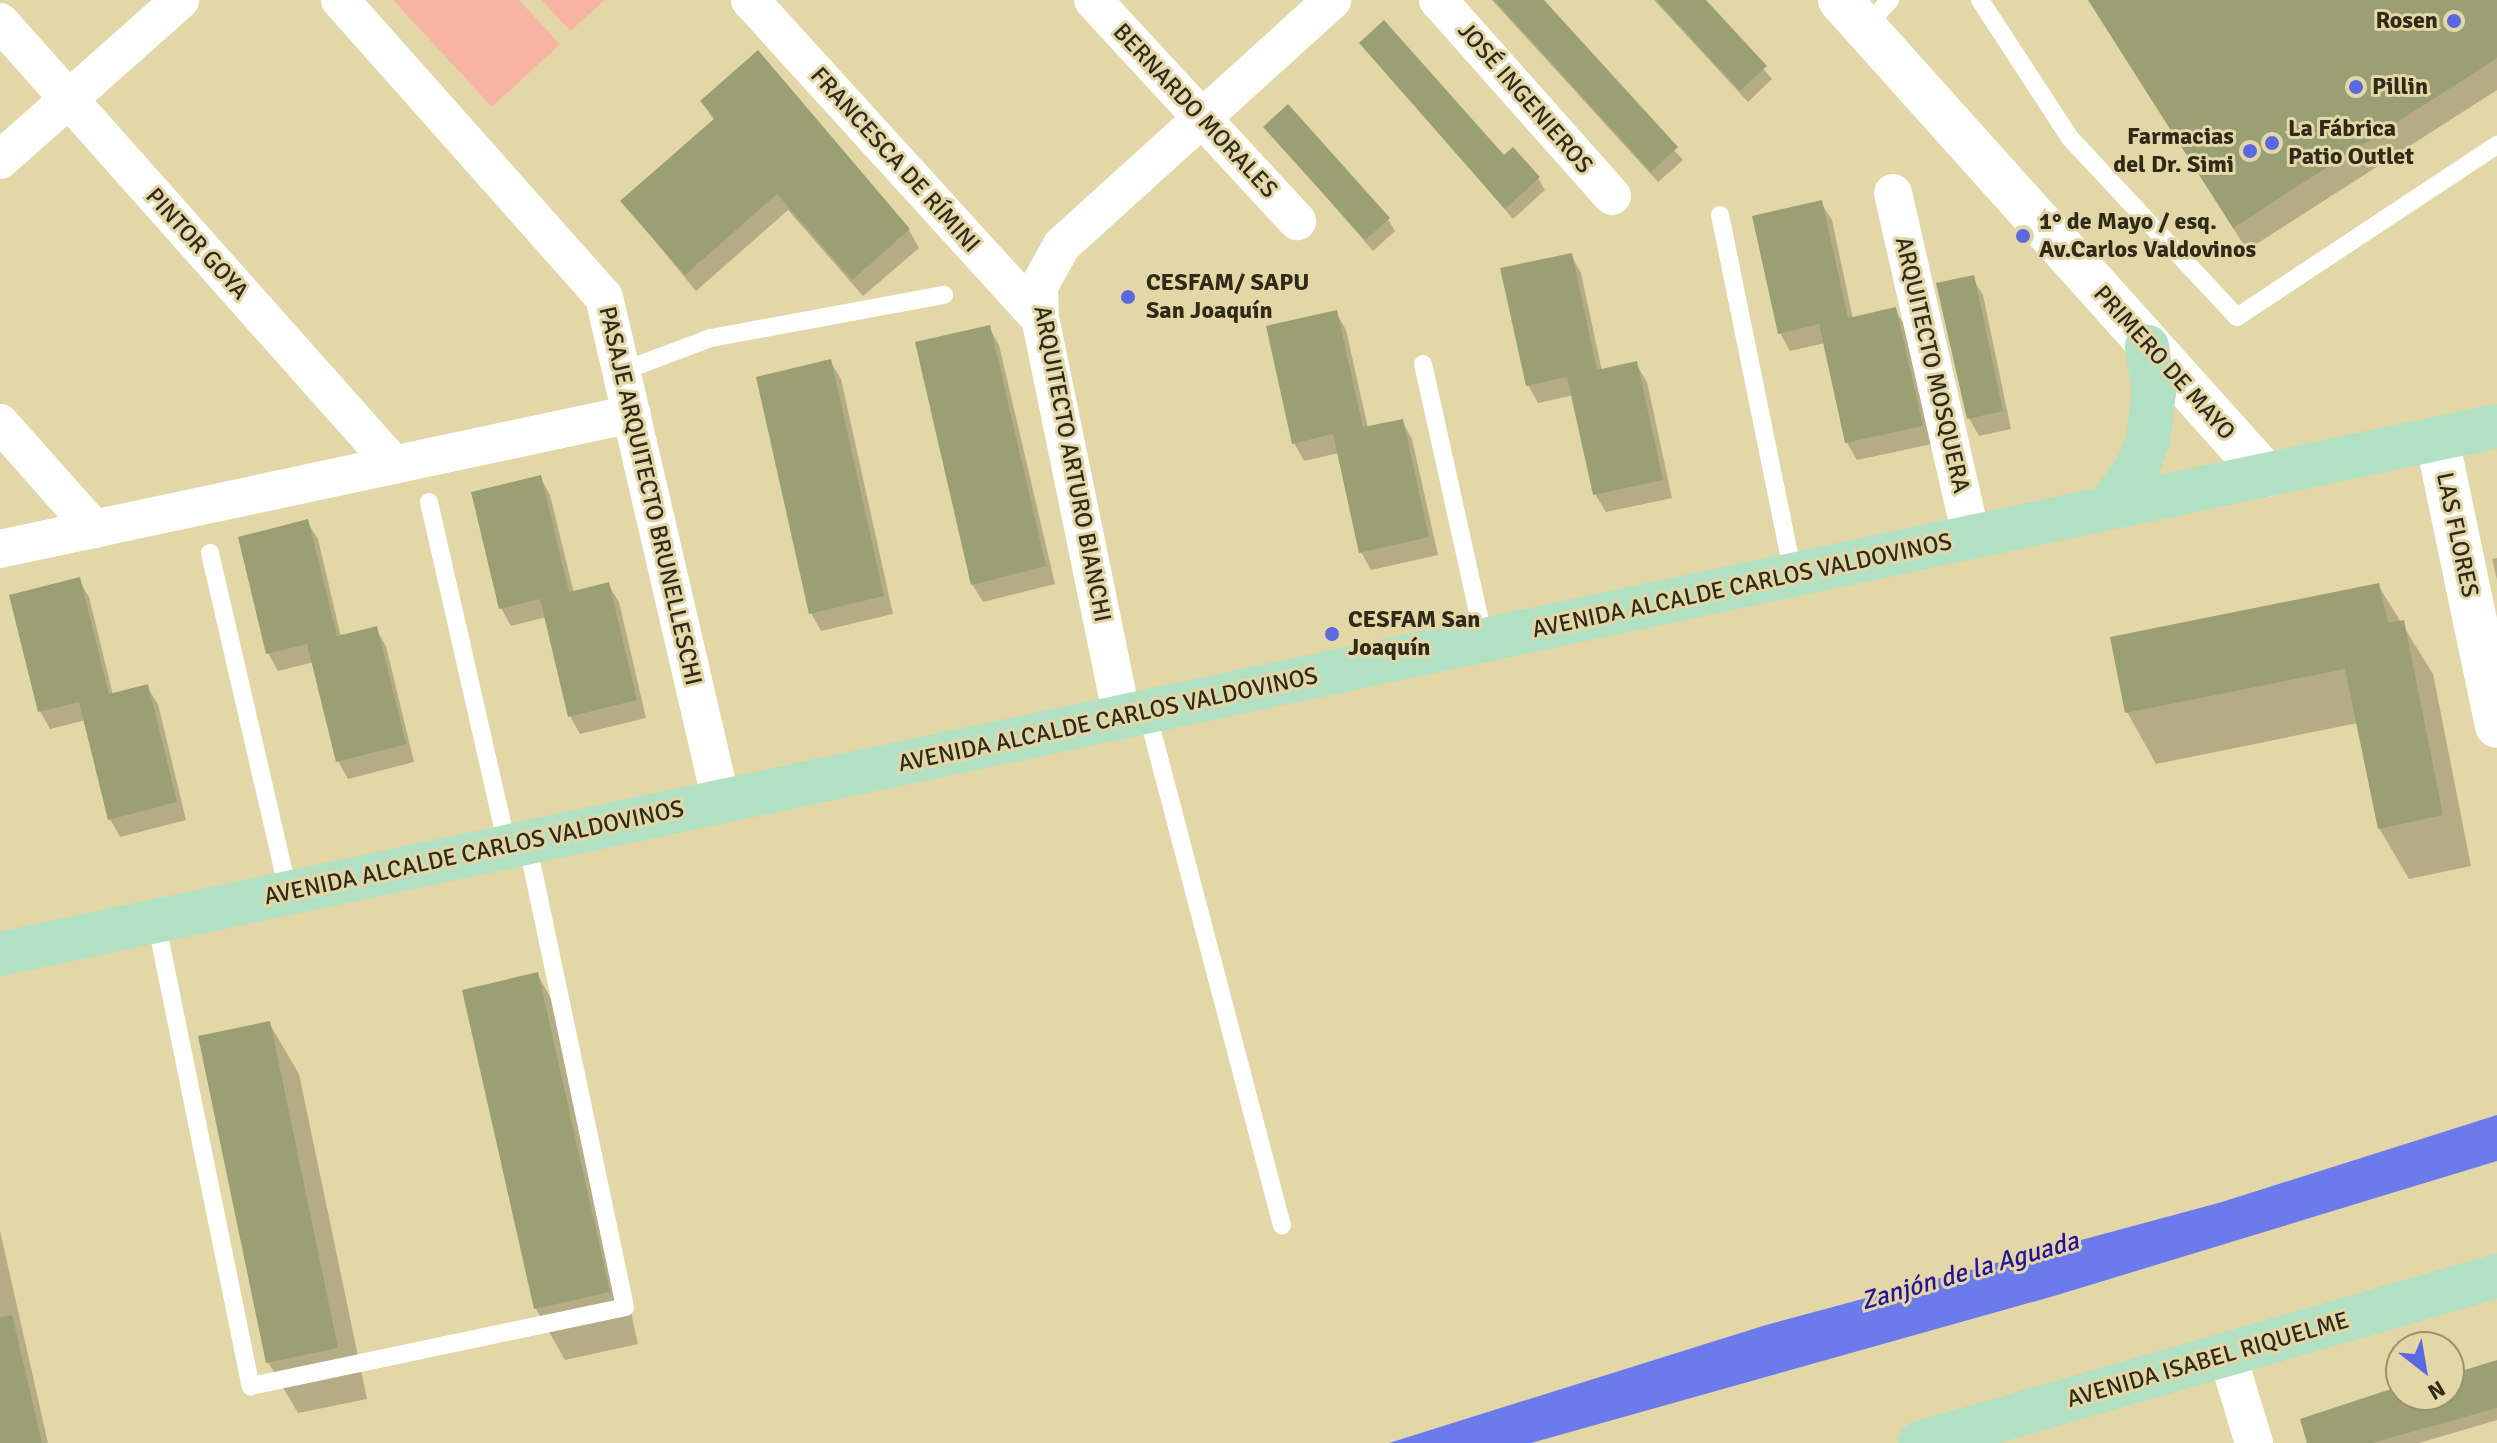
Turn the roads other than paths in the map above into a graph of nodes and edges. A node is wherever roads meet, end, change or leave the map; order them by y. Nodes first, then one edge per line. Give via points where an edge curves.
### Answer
1 (180, 0) edge
2 (340, 0) edge
3 (750, 0) edge
4 (1093, 0) edge
5 (1332, 0) edge
6 (1438, 0) edge
7 (1980, 0) edge
8 (1865, 9) edge
9 (0, 22) edge
10 (68, 100) junction
11 (1198, 118) junction
12 (2497, 145) edge
13 (0, 160) edge
14 (1893, 193) dead end
15 (1612, 196) dead end
16 (1720, 215) dead end
17 (1297, 221) dead end
18 (944, 295) dead end
19 (1040, 319) junction
20 (2147, 347) junction
21 (1423, 364) dead end
22 (623, 371) junction
23 (632, 414) junction
24 (0, 423) edge
25 (2497, 426) edge
26 (2437, 439) junction
27 (394, 465) junction
28 (2266, 475) junction
29 (429, 502) dead end
30 (2108, 508) junction
31 (94, 529) junction
32 (1971, 537) junction
33 (0, 549) edge
34 (210, 553) dead end
35 (1793, 575) junction
36 (1484, 640) junction
37 (1134, 714) junction
38 (2497, 726) edge
39 (721, 801) junction
40 (517, 844) junction
41 (288, 892) junction
42 (156, 921) junction
43 (0, 954) edge
44 (1282, 1226) dead end
45 (2497, 1276) edge
46 (2227, 1354) junction
47 (1920, 1443) edge
48 (2254, 1443) edge

1 - 10 street
2 - 22 street, PASAJE ARQUITECTO BRUNELLESCHI via 597,284 610,311
3 - 19 street, FRANCESCA DE RÍMINI
4 - 11 street, BERNARDO MORALES
5 - 11 street, ARQUITECTO ARTURO BIANCHI
6 - 15 street, JOSÉ INGENIEROS
7 - 12 lane via 2070,138 2237,317
8 - 20 street, PRIMERO DE MAYO
9 - 10 street, PINTOR GOYA
10 - 13 street
10 - 27 street, PINTOR GOYA
11 - 17 street, BERNARDO MORALES
11 - 19 street, ARQUITECTO ARTURO BIANCHI via 1062,245 1039,286
14 - 32 street, ARQUITECTO MOSQUERA
16 - 35 lane
18 - 22 lane via 711,338
19 - 37 street, ARQUITECTO ARTURO BIANCHI
20 - 28 street, PRIMERO DE MAYO
20 - 30 main road via 2154,392 2148,440 2138,466
21 - 36 lane
22 - 23 street, PASAJE ARQUITECTO BRUNELLESCHI
23 - 27 street
23 - 39 street, PASAJE ARQUITECTO BRUNELLESCHI
24 - 31 street
25 - 26 main road, AVENIDA ALCALDE CARLOS VALDOVINOS
26 - 28 main road, AVENIDA ALCALDE CARLOS VALDOVINOS
26 - 38 street, LAS FLORES
27 - 31 street
28 - 30 main road, AVENIDA ALCALDE CARLOS VALDOVINOS
29 - 40 lane
30 - 32 main road, AVENIDA ALCALDE CARLOS VALDOVINOS
31 - 33 street
32 - 35 main road, AVENIDA ALCALDE CARLOS VALDOVINOS
34 - 41 lane
35 - 36 main road, AVENIDA ALCALDE CARLOS VALDOVINOS
36 - 37 main road, AVENIDA ALCALDE CARLOS VALDOVINOS
37 - 39 main road, AVENIDA ALCALDE CARLOS VALDOVINOS
37 - 44 lane
39 - 40 main road, AVENIDA ALCALDE CARLOS VALDOVINOS
40 - 41 main road, AVENIDA ALCALDE CARLOS VALDOVINOS
40 - 42 lane via 625,1307 610,1311 251,1386
41 - 42 main road, AVENIDA ALCALDE CARLOS VALDOVINOS
42 - 43 main road, AVENIDA ALCALDE CARLOS VALDOVINOS
45 - 46 main road, AVENIDA ISABEL RIQUELME
46 - 47 main road, AVENIDA ISABEL RIQUELME
46 - 48 street

